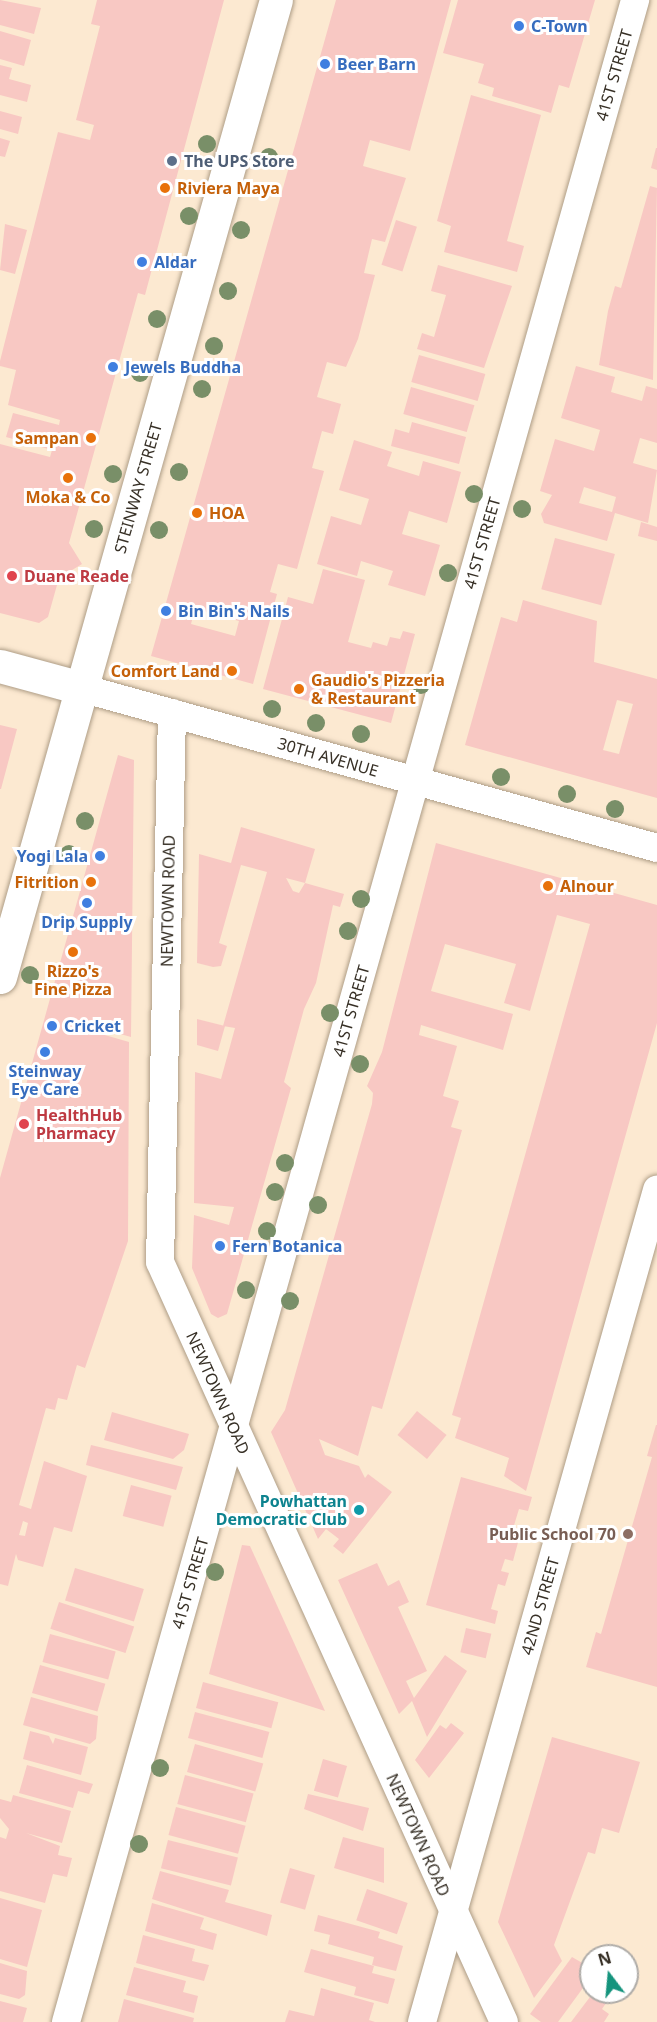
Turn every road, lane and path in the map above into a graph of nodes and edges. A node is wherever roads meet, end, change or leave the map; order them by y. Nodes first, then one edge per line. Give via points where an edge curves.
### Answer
1 (276, 0) edge
2 (635, 0) edge
3 (0, 666) edge
4 (81, 688) junction
5 (172, 713) junction
6 (416, 781) junction
7 (657, 848) edge
8 (0, 976) edge
9 (657, 1191) edge
10 (233, 1428) junction
11 (453, 1913) junction
12 (66, 2022) edge
13 (422, 2022) edge
14 (504, 2022) edge

1 - 4 street, STEINWAY STREET
2 - 6 street, 41ST STREET
3 - 4 street, 30TH AVENUE
4 - 5 street, 30TH AVENUE
4 - 8 street, STEINWAY STREET
5 - 6 street, 30TH AVENUE
5 - 10 street, NEWTOWN ROAD via 160,1262
6 - 7 street, 30TH AVENUE
6 - 10 street, 41ST STREET
9 - 11 street, 42ND STREET
10 - 11 street, NEWTOWN ROAD
10 - 12 street, 41ST STREET
11 - 13 street, 42ND STREET
11 - 14 street, NEWTOWN ROAD

